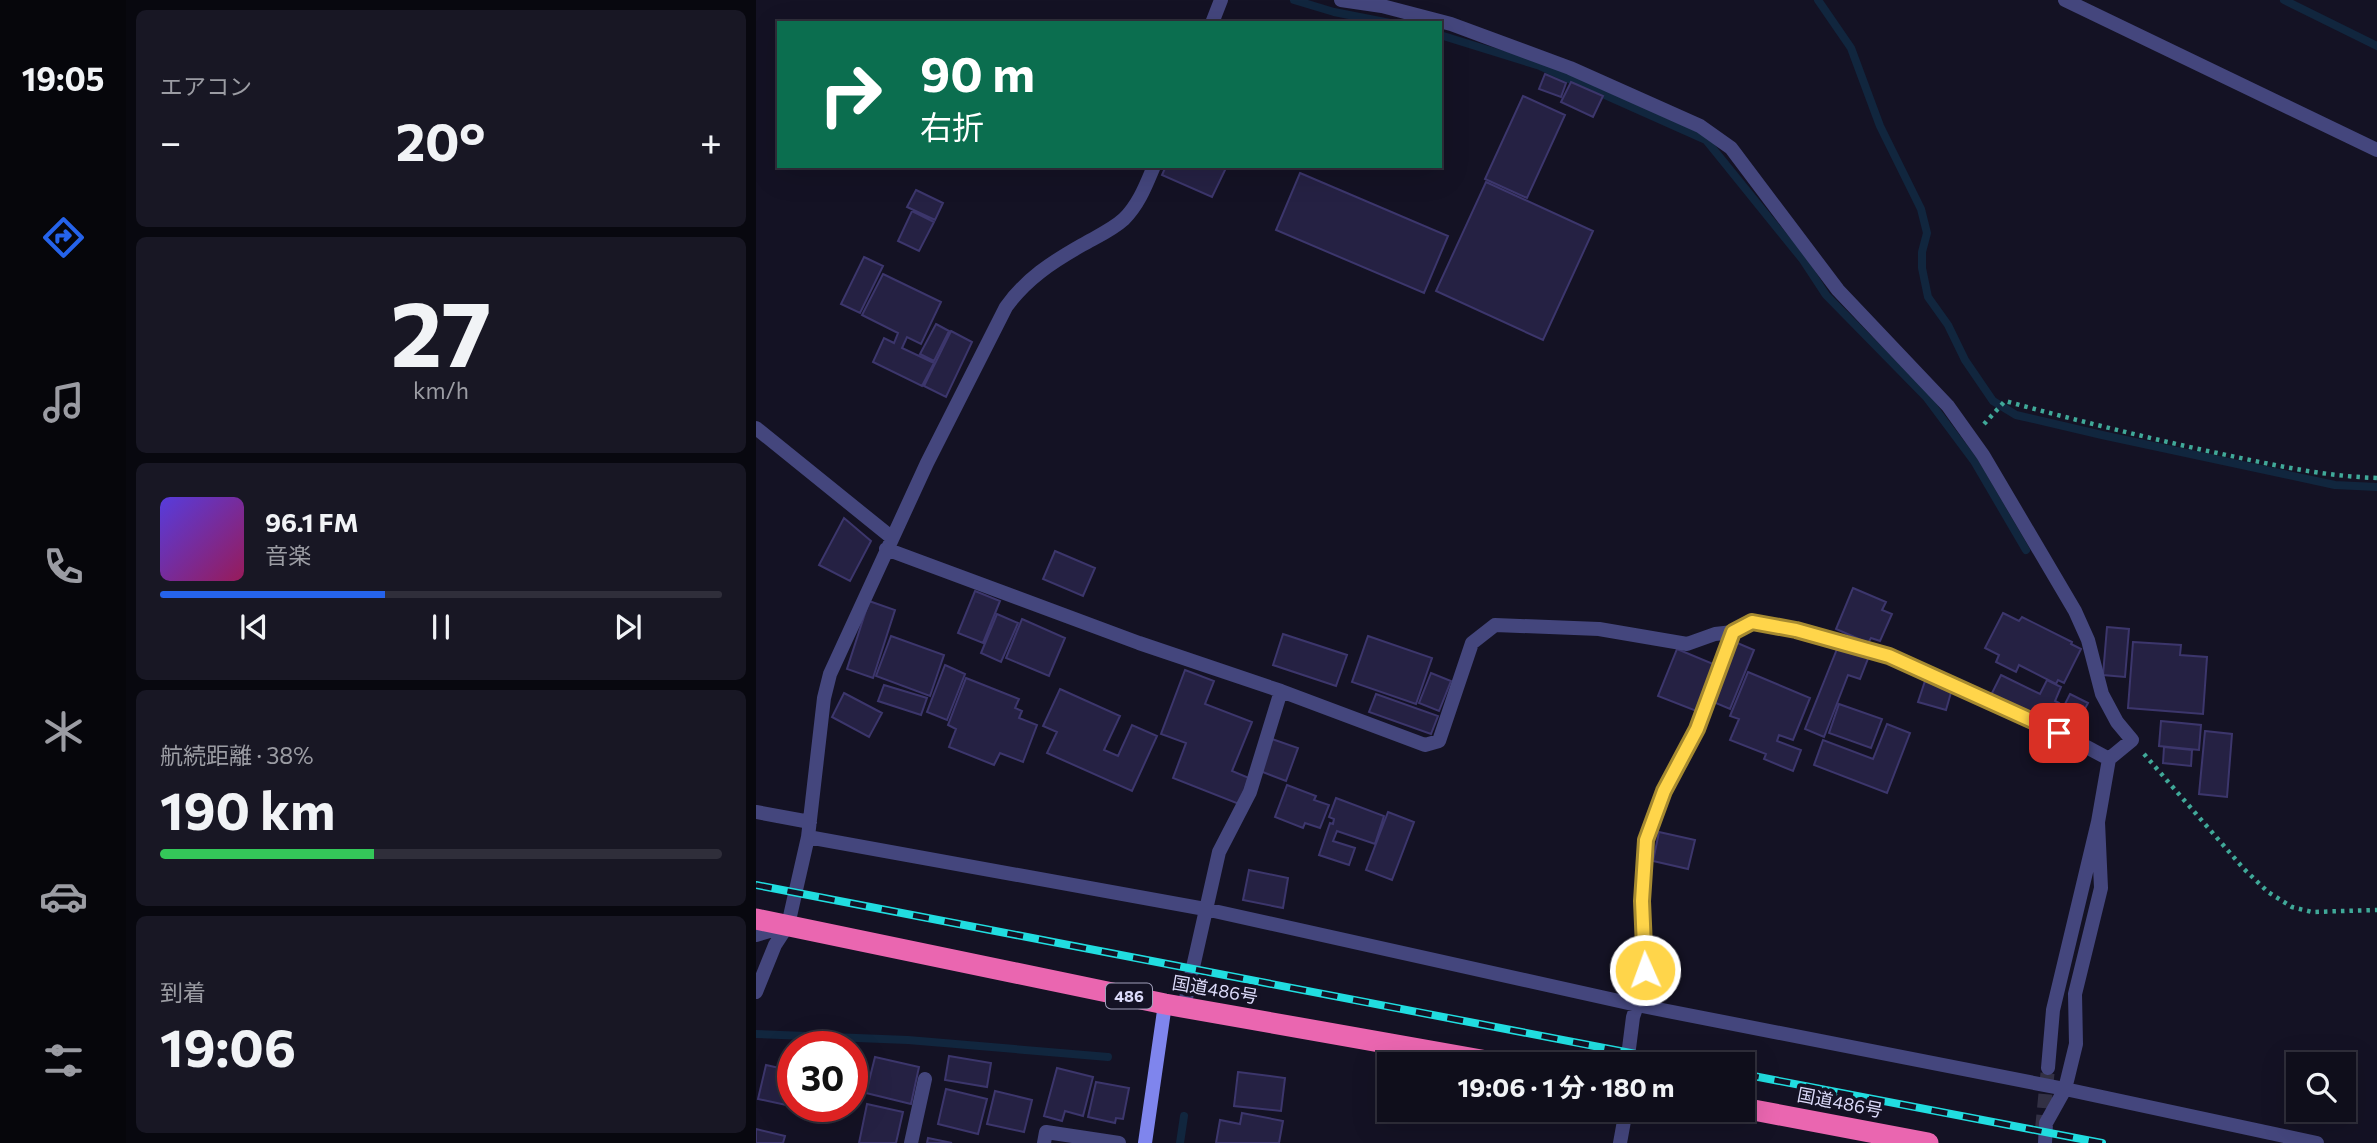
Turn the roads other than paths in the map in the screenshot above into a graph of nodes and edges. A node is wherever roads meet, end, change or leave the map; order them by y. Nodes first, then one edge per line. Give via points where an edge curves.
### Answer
1 (1221, 0) edge
2 (1341, 0) edge
3 (2065, 0) edge
4 (1213, 21) edge
5 (1440, 21) edge
6 (1442, 22) edge
7 (2377, 150) edge
8 (1152, 168) edge
9 (756, 428) edge
10 (889, 543) junction
11 (1733, 632) junction
12 (1281, 691) junction
13 (2109, 759) junction
14 (756, 812) edge
15 (2098, 822) junction
16 (809, 829) junction
17 (1205, 909) junction
18 (756, 919) edge
19 (788, 925) junction
20 (756, 935) edge
21 (756, 992) edge
22 (1174, 1005) junction
23 (1637, 1005) junction
24 (1437, 1052) edge
25 (1629, 1052) edge
26 (2048, 1068) tunnel mouth
27 (925, 1079) dead end
28 (2065, 1089) junction
29 (1755, 1110) edge
30 (1624, 1122) edge
31 (911, 1143) edge
32 (1044, 1143) edge
33 (1119, 1143) edge
34 (1145, 1143) edge
35 (1620, 1143) edge
36 (1928, 1143) edge
37 (2045, 1143) edge
38 (2316, 1143) edge

1 - 4 street
2 - 5 street
3 - 7 street
6 - 13 street via 1570,68 1700,126 1731,148 1838,290 1948,407 1983,455 2075,611 2102,694 2132,740
8 - 10 street via 1143,192 1123,220 1036,274 1006,307
9 - 10 street
10 - 12 street via 1139,643
10 - 16 street via 830,674
11 - 12 street via 1687,644 1598,629 1495,625 1472,643 1442,734 1433,744 1414,742
11 - 13 street via 1752,622 1889,656
11 - 23 street via 1697,729 1664,791 1646,840 1642,901 1645,970
12 - 17 street via 1250,792 1219,852
13 - 15 street
14 - 16 street
15 - 26 street via 2053,1010
15 - 28 street via 2101,888 2075,994 2076,1044
16 - 17 street
16 - 19 street
17 - 22 street
17 - 23 street
18 - 19 highway, 国道486号 / 486
19 - 20 street
19 - 21 street
19 - 22 highway, 国道486号 / 486
22 - 24 highway, 国道486号 / 486
22 - 34 street
23 - 25 street
23 - 28 street
27 - 31 street
28 - 37 street via 2046,1123
28 - 38 street
29 - 36 highway, 国道486号
30 - 35 street
32 - 33 street via 1046,1132

